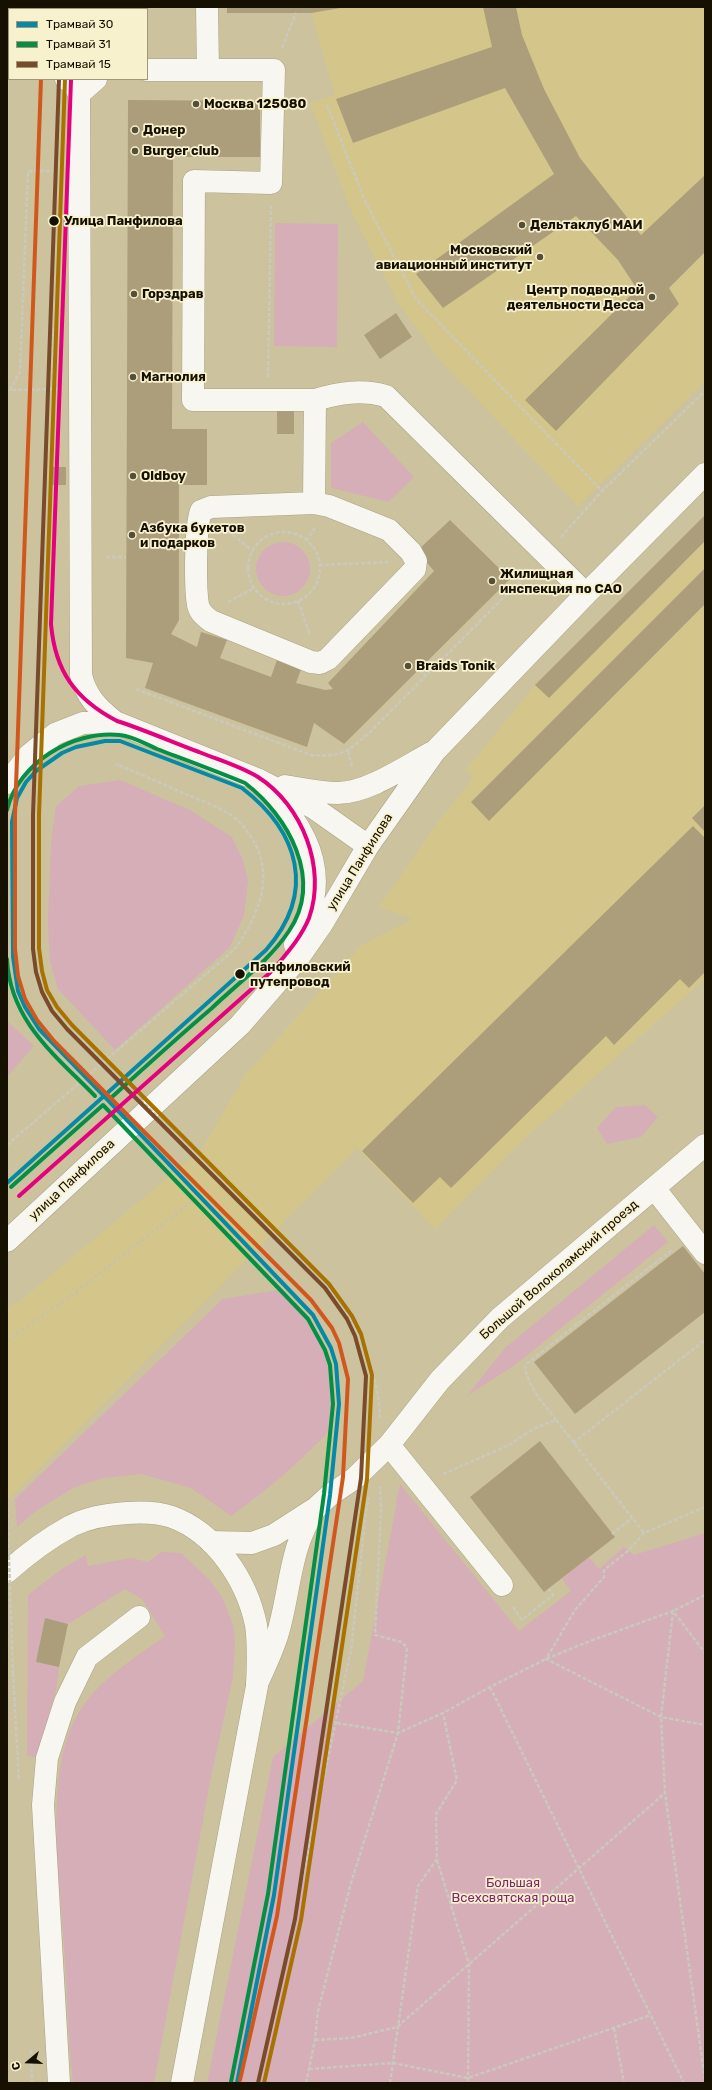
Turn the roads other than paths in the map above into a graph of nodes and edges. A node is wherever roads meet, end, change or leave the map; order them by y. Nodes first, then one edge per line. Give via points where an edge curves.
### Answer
1 (208, 7) edge
2 (148, 70) edge
3 (208, 70) junction
4 (93, 80) edge
5 (72, 86) edge
6 (315, 400) junction
7 (705, 474) edge
8 (314, 503) junction
9 (586, 594) junction
10 (115, 722) junction
11 (435, 751) junction
12 (259, 780) junction
13 (7, 783) edge
14 (368, 846) junction
15 (282, 975) junction
16 (705, 1145) edge
17 (654, 1188) junction
18 (7, 1241) edge
19 (705, 1253) edge
20 (384, 1450) junction
21 (316, 1508) junction
22 (211, 1542) junction
23 (7, 1572) edge
24 (502, 1584) dead end
25 (139, 1617) dead end
26 (257, 1686) junction
27 (59, 2083) edge
28 (182, 2083) edge

1 - 3 street
2 - 3 street
3 - 6 street via 274,70 271,183 194,181 193,400
4 - 5 street
5 - 10 street via 81,675 89,697
6 - 8 street
6 - 9 street via 340,393 371,392 386,396
7 - 9 street, улица Панфилова
8 - 8 street via 211,507 201,511 197,520 196,558 198,605 203,615 211,622 311,662 320,663 328,659 367,621 415,569 416,561 411,552 389,530 329,506
9 - 11 street, улица Панфилова
10 - 12 street
10 - 13 street via 83,723 55,734 29,755
11 - 12 street via 355,791 320,792
11 - 14 street, улица Панфилова
12 - 14 street via 314,808
12 - 15 street via 279,800 305,837 315,879 314,898 309,915
14 - 15 street, улица Панфилова via 322,924 299,957
15 - 18 street, улица Панфилова via 240,1025
16 - 17 street, Большой Волоколамский проезд
17 - 19 street
17 - 20 street, Большой Волоколамский проезд via 500,1318 440,1380
20 - 21 street, Большой Волоколамский проезд via 355,1478
20 - 24 street via 423,1486
21 - 22 street, Большой Волоколамский проезд via 274,1535 252,1543
21 - 26 street via 304,1525 277,1637
22 - 23 street via 193,1528 172,1517 140,1512 109,1514 72,1526 28,1553
22 - 26 street via 231,1565 244,1590 256,1625 259,1652
25 - 27 street via 87,1657 65,1702 48,1758 43,1806
26 - 28 street

